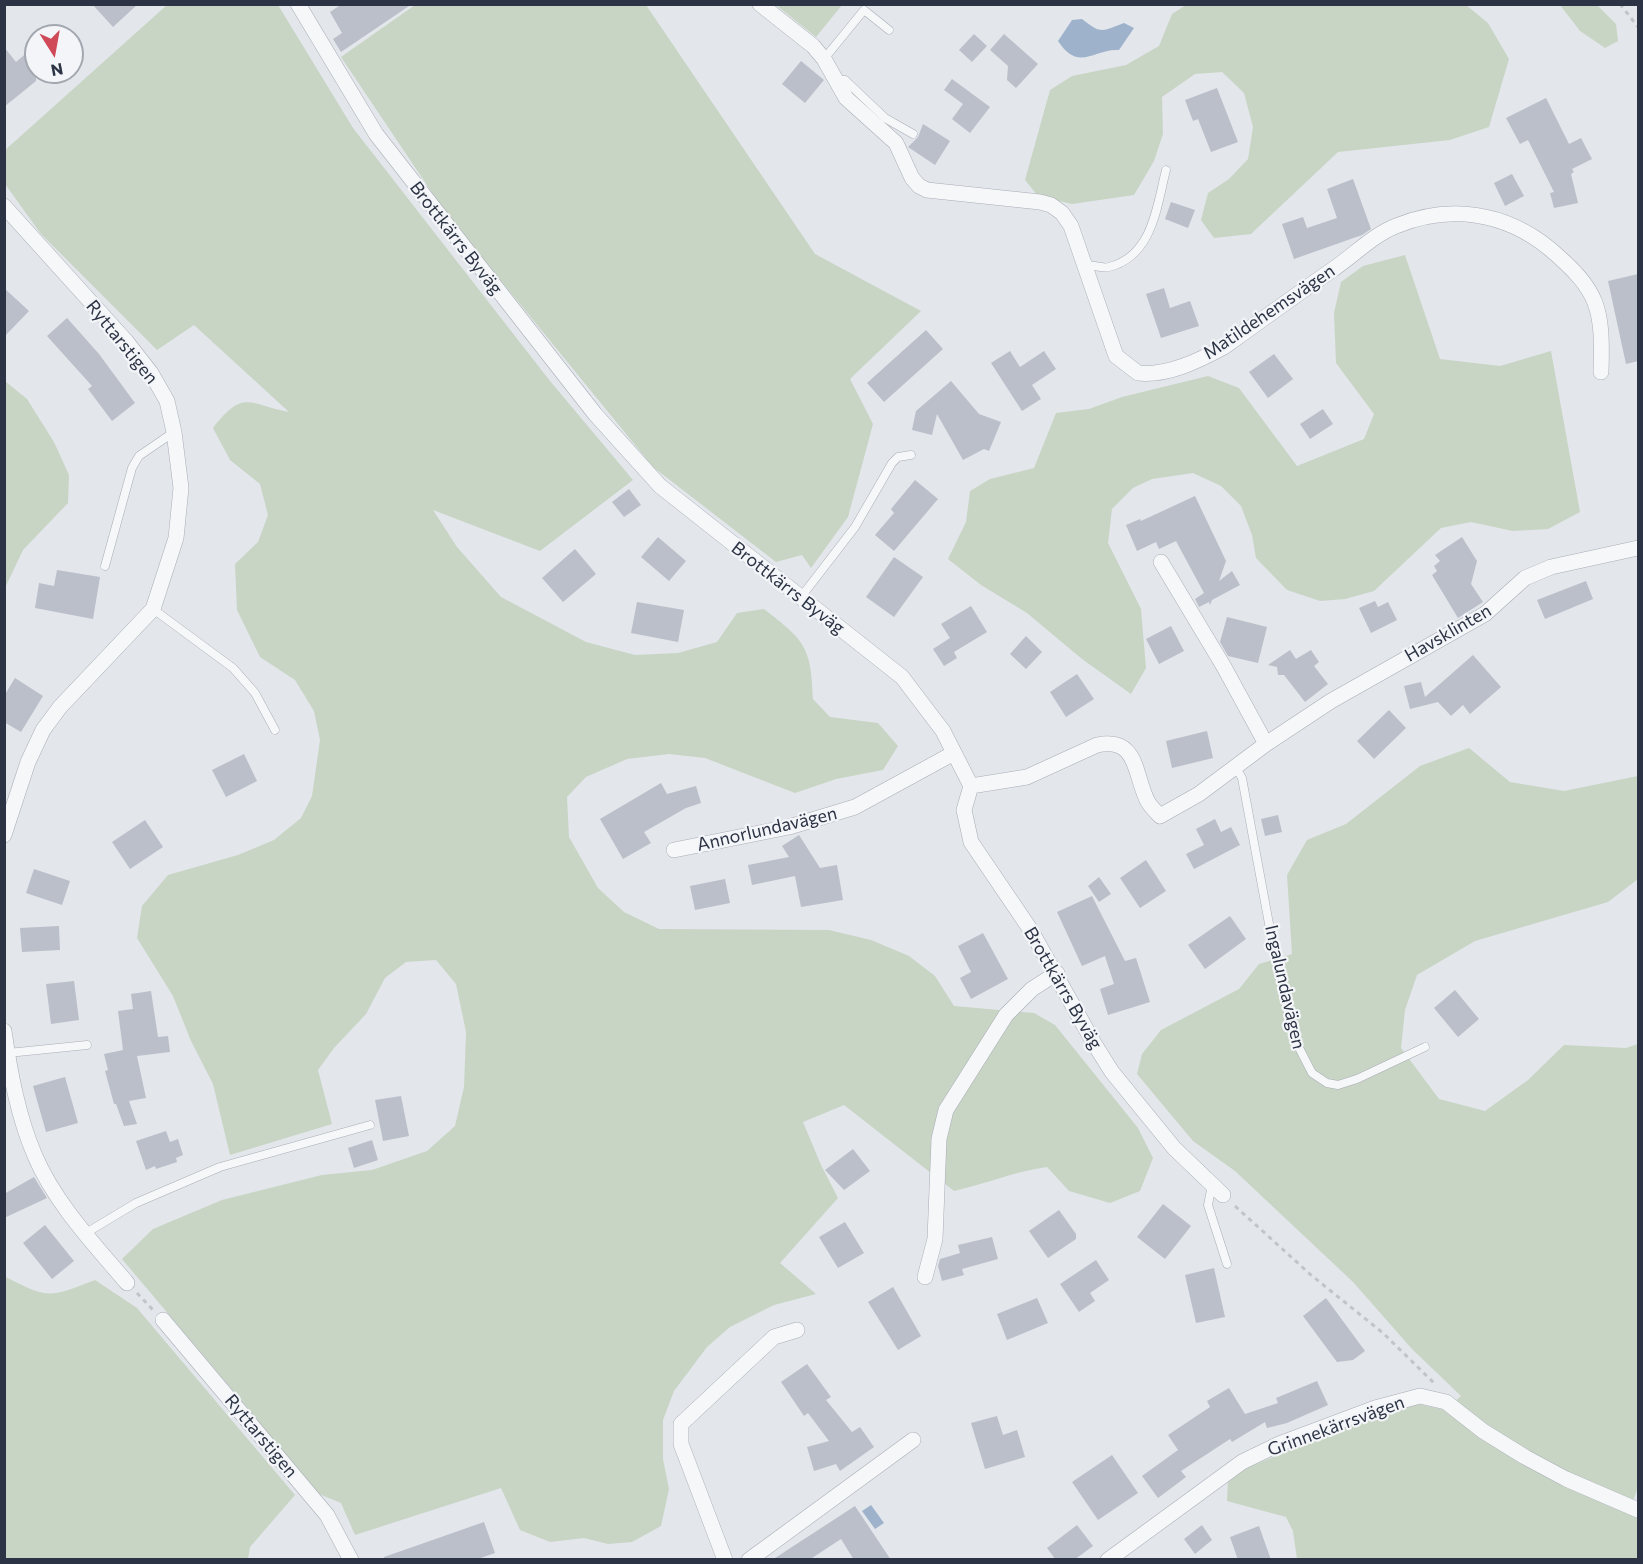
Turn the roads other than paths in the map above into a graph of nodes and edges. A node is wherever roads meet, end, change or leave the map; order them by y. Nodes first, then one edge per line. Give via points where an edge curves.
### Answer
1 (298, 4) edge
2 (759, 4) edge
3 (889, 30) dead end
4 (824, 58) junction
5 (837, 80) junction
6 (913, 134) dead end
7 (1166, 170) dead end
8 (4, 206) edge
9 (1086, 266) junction
10 (1601, 372) dead end
11 (174, 432) junction
12 (910, 455) dead end
13 (1638, 548) edge
14 (1161, 562) dead end
15 (105, 566) dead end
16 (801, 597) junction
17 (153, 609) junction
18 (275, 730) dead end
19 (1266, 744) junction
20 (954, 753) junction
21 (1236, 768) junction
22 (971, 786) junction
23 (4, 835) edge
24 (674, 850) dead end
25 (1057, 973) junction
26 (4, 1031) edge
27 (87, 1045) dead end
28 (1425, 1047) dead end
29 (8, 1053) junction
30 (370, 1125) dead end
31 (1218, 1190) joint
32 (86, 1233) junction
33 (1227, 1264) dead end
34 (925, 1277) dead end
35 (127, 1283) road end
36 (163, 1320) road end
37 (797, 1330) dead end
38 (913, 1440) dead end
39 (1636, 1506) edge
40 (351, 1560) edge
41 (725, 1560) edge
42 (749, 1560) edge
43 (1108, 1560) edge

1 - 16 street, Brottkärrs Byväg via 376,134 595,414 660,486
2 - 4 street, Matildehemsvägen
3 - 4 lane via 864,10
4 - 5 street, Matildehemsvägen
5 - 6 lane via 845,80 885,118
5 - 9 street, Matildehemsvägen via 846,98 896,143 919,186 1052,205 1071,226
7 - 9 lane via 1155,219 1144,242 1110,267
8 - 11 street, Ryttarstigen via 151,373 166,401
9 - 10 street, Matildehemsvägen via 1116,356 1138,373 1151,374 1201,359 1224,347 1395,226 1453,212 1477,215 1514,225 1546,246 1586,283 1600,318
11 - 15 lane via 139,456 132,468
11 - 17 street, Ryttarstigen via 180,511 167,572
12 - 16 lane via 892,463 855,527
13 - 19 street, Havsklinten via 1551,567 1524,578 1485,614 1384,668
14 - 19 street
16 - 20 street, Brottkärrs Byväg via 902,677 943,731
17 - 18 lane via 233,668 255,693
17 - 23 street, Ryttarstigen via 60,706 43,730
19 - 21 street, Havsklinten
20 - 22 street, Brottkärrs Byväg
20 - 24 street, Annorlundavägen via 855,807 789,827
21 - 22 street, Havsklinten via 1160,816 1148,802 1127,750 1108,743 1027,777
21 - 28 lane, Ingalundavägen via 1242,778 1294,1038 1312,1073 1338,1085
22 - 25 street, Brottkärrs Byväg via 964,810 971,842
25 - 31 street, Brottkärrs Byväg via 1112,1072 1174,1148
25 - 34 street via 1032,989 1006,1015 946,1110 939,1139 935,1239
26 - 29 street
27 - 29 lane
29 - 32 street via 35,1157
30 - 32 lane via 220,1167 136,1203
31 - 33 lane via 1208,1205
32 - 35 street
36 - 40 street, Ryttarstigen via 327,1515
37 - 41 street via 774,1337 681,1424 681,1444
38 - 42 street
39 - 43 street, Grinnekärrsvägen via 1566,1479 1504,1445 1446,1402 1420,1396 1279,1444 1242,1462

